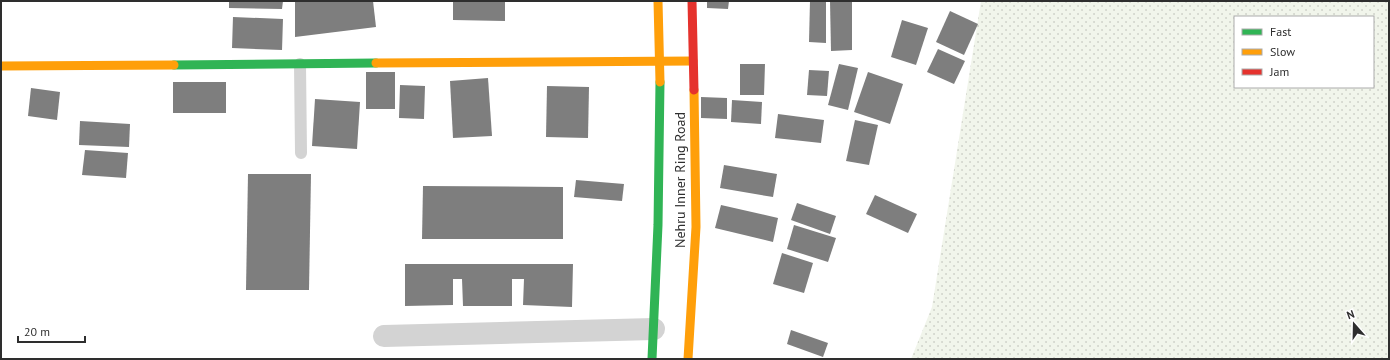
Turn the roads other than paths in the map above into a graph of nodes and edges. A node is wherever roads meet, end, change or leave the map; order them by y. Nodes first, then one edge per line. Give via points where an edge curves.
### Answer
1 (658, 1) edge
2 (692, 1) edge
3 (661, 62) junction
4 (693, 62) junction
5 (300, 64) junction
6 (1, 66) edge
7 (302, 153) dead end
8 (654, 329) junction
9 (384, 336) dead end
10 (652, 359) edge
11 (688, 359) edge

1 - 3 main road, Nehru Inner Ring Road
2 - 4 main road, Nehru Inner Ring Road
3 - 4 main road
3 - 5 main road
3 - 8 main road, Nehru Inner Ring Road
4 - 11 main road, Nehru Inner Ring Road via 696,227
5 - 6 main road
5 - 7 lane
8 - 9 street
8 - 10 main road, Nehru Inner Ring Road

